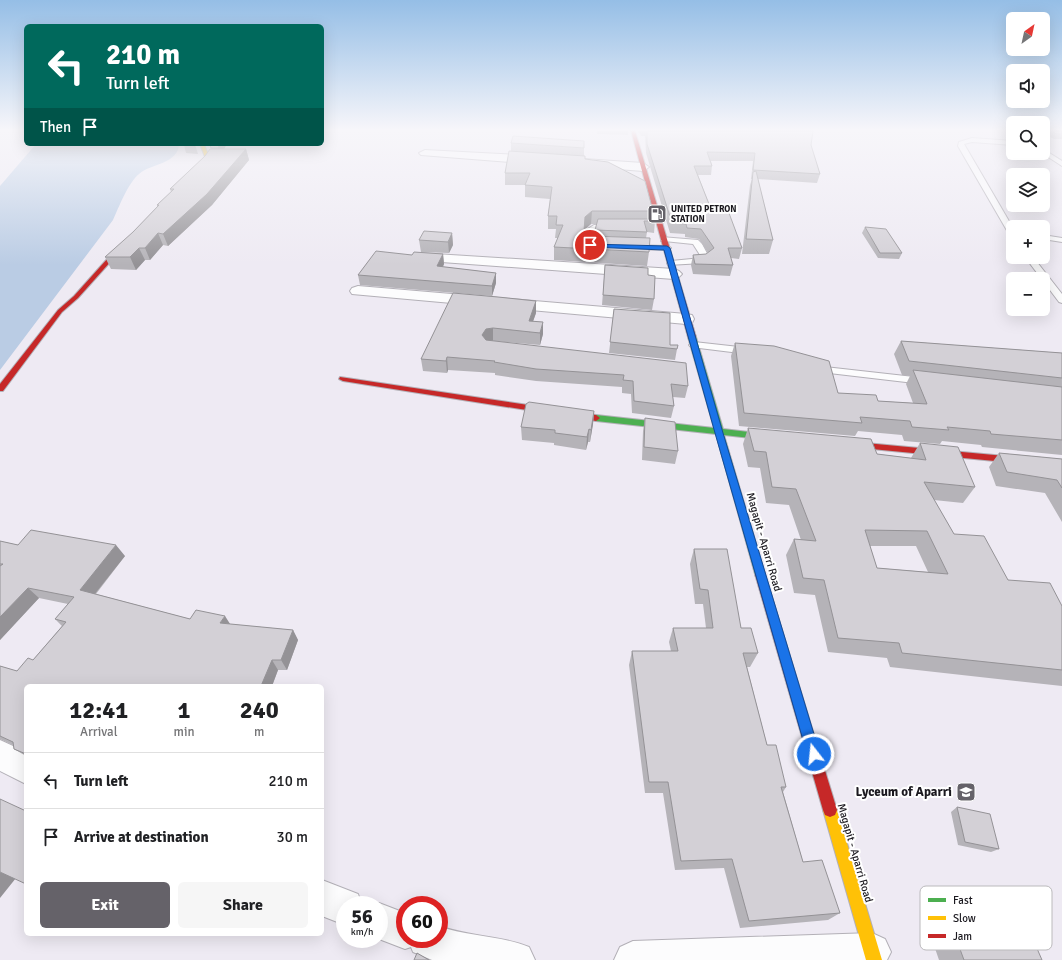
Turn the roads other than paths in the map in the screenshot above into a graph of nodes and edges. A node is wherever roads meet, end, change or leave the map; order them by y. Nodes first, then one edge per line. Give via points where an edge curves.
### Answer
1 (190, 176) edge
2 (645, 176) edge
3 (979, 176) edge
4 (183, 182) edge
5 (1006, 222) edge
6 (623, 227) edge
7 (138, 234) edge
8 (1050, 239) edge
9 (1062, 240) edge
10 (666, 244) junction
11 (608, 246) edge
12 (623, 247) edge
13 (419, 257) edge
14 (1034, 264) edge
15 (672, 268) junction
16 (358, 291) dead end
17 (1062, 300) edge
18 (686, 319) junction
19 (694, 345) junction
20 (756, 352) edge
21 (808, 367) edge
22 (343, 379) dead end
23 (937, 383) edge
24 (0, 389) edge
25 (719, 433) junction
26 (789, 440) edge
27 (836, 444) edge
28 (1062, 464) edge
29 (0, 755) edge
30 (24, 767) edge
31 (324, 899) edge
32 (336, 903) edge
33 (448, 948) edge
34 (873, 956) edge
35 (516, 960) edge
36 (633, 960) edge

1 - 4 main road
2 - 10 main road, Magapit - Aparri Road via 656,227
3 - 5 lane
6 - 11 lane via 594,227 590,230 589,244
7 - 24 main road via 60,311
8 - 9 lane
10 - 12 lane
10 - 15 main road, Magapit - Aparri Road
10 - 15 lane via 695,242 706,259
13 - 15 street
14 - 17 lane
15 - 18 main road, Magapit - Aparri Road
16 - 18 street
18 - 19 main road, Magapit - Aparri Road
19 - 20 lane
19 - 25 main road, Magapit - Aparri Road via 693,369
21 - 23 lane
22 - 25 main road
25 - 26 main road
25 - 34 main road, Magapit - Aparri Road
27 - 28 main road
29 - 30 street
31 - 32 street
33 - 35 street
34 - 36 street

